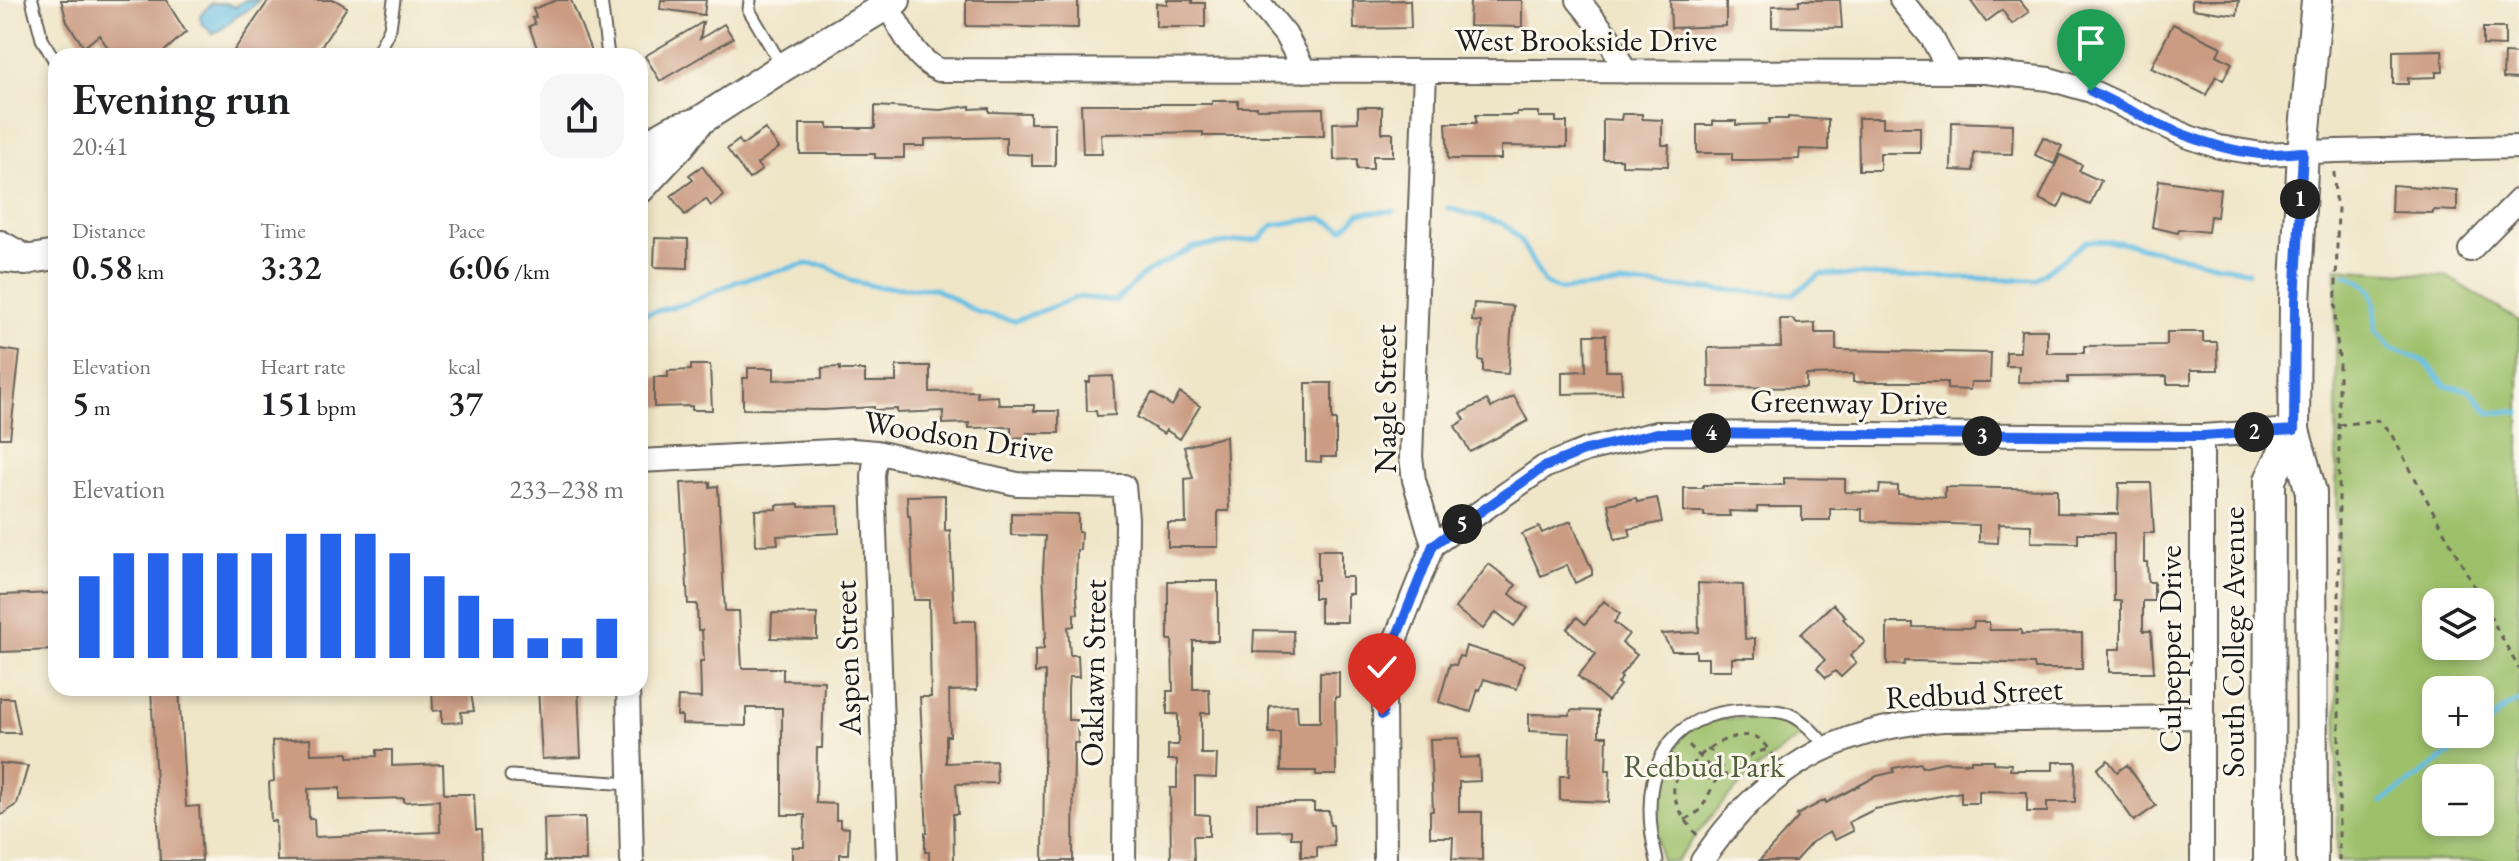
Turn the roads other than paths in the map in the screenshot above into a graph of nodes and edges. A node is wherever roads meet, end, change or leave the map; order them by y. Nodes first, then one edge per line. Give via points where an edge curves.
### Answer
1 (32, 0) edge
2 (394, 0) edge
3 (601, 0) edge
4 (750, 0) edge
5 (1257, 0) edge
6 (1578, 0) edge
7 (1901, 0) edge
8 (2317, 0) edge
9 (891, 3) edge
10 (380, 48) edge
11 (607, 48) edge
12 (48, 49) edge
13 (783, 67) junction
14 (1305, 71) junction
15 (1425, 71) junction
16 (1625, 72) junction
17 (1950, 72) junction
18 (698, 122) junction
19 (648, 144) edge
20 (2519, 147) edge
21 (2303, 152) junction
22 (648, 180) edge
23 (2519, 200) edge
24 (2470, 250) dead end
25 (48, 255) edge
26 (6, 258) edge
27 (2294, 430) junction
28 (2202, 436) junction
29 (876, 452) junction
30 (648, 461) edge
31 (1124, 486) joint
32 (1433, 545) junction
33 (628, 696) edge
34 (2203, 717) junction
35 (1826, 746) junction
36 (511, 776) dead end
37 (630, 784) junction
38 (1706, 854) edge
39 (632, 861) edge
40 (887, 861) edge
41 (1124, 861) edge
42 (1385, 861) edge
43 (1657, 861) edge
44 (2202, 861) edge
45 (2269, 861) edge
46 (2312, 861) edge

1 - 12 lane
2 - 10 lane
3 - 11 lane
4 - 13 lane via 749,10
5 - 14 street via 1285,34
6 - 16 street via 1609,38
7 - 17 street via 1932,38
8 - 21 main road, South College Avenue
9 - 13 street
9 - 14 street, West Brookside Drive via 919,56 939,70
13 - 18 street
14 - 15 street, West Brookside Drive
15 - 16 street, West Brookside Drive
15 - 32 street, Nagle Street via 1411,457
16 - 17 street, West Brookside Drive
17 - 21 street, West Brookside Drive via 2049,79 2091,91 2219,147 2262,154
18 - 19 street
18 - 22 street
20 - 21 street, West Brookside Drive
21 - 27 main road, South College Avenue
23 - 24 street
25 - 26 street
27 - 28 street, Greenway Drive
27 - 45 main road, South College Avenue via 2270,480
27 - 46 main road, South College Avenue via 2311,492
28 - 32 street, Greenway Drive via 1657,433 1586,450 1544,467
28 - 34 street, Culpepper Drive
29 - 30 street, Woodson Drive
29 - 31 street, Woodson Drive via 1017,484
29 - 40 street, Aspen Street
31 - 41 street, Oaklawn Street
32 - 42 street via 1392,648 1384,690
33 - 37 street
34 - 35 street, Redbud Street via 1943,720 1905,723
34 - 44 street, Culpepper Drive
35 - 38 street, Redbud Street via 1762,789
35 - 43 lane via 1804,722 1770,709 1712,713 1688,723 1661,754 1653,781 1650,821
36 - 37 lane
37 - 39 street

